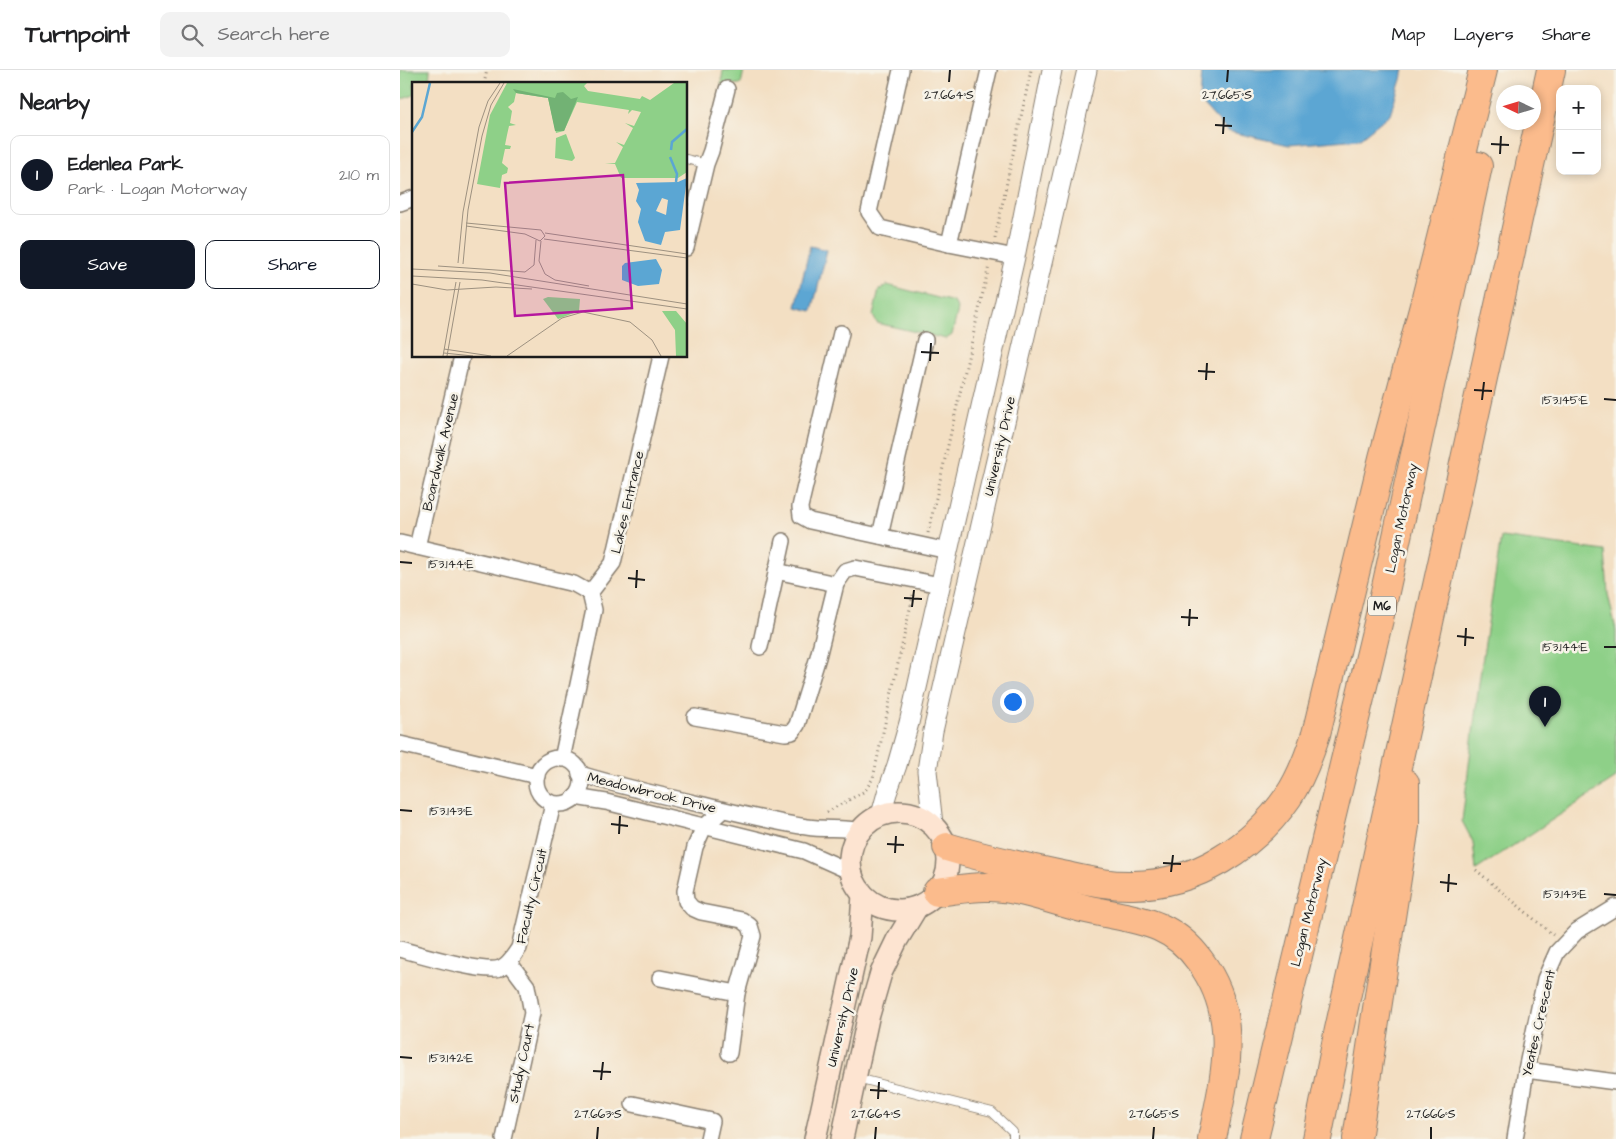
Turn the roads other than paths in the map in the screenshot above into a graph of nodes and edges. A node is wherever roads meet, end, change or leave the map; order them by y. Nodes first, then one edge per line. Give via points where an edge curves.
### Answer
1 (901, 70) edge
2 (989, 70) edge
3 (1052, 70) edge
4 (1064, 70) edge
5 (1087, 70) edge
6 (1483, 70) edge
7 (1500, 70) edge
8 (1551, 70) edge
9 (727, 89) dead end
10 (688, 160) edge
11 (706, 164) junction
12 (1032, 169) junction
13 (412, 199) edge
14 (400, 203) edge
15 (688, 240) edge
16 (949, 244) junction
17 (1015, 257) junction
18 (841, 333) dead end
19 (925, 340) dead end
20 (462, 358) edge
21 (661, 358) edge
22 (880, 536) junction
23 (783, 541) dead end
24 (400, 543) edge
25 (417, 547) junction
26 (948, 551) junction
27 (776, 572) junction
28 (836, 584) junction
29 (940, 585) junction
30 (590, 593) junction
31 (760, 648) dead end
32 (695, 717) dead end
33 (1405, 729) junction
34 (400, 744) edge
35 (562, 759) junction
36 (580, 774) junction
37 (537, 776) junction
38 (575, 797) junction
39 (553, 804) junction
40 (723, 810) junction
41 (881, 815) junction
42 (933, 824) junction
43 (704, 827) junction
44 (860, 830) junction
45 (947, 847) junction
46 (851, 872) junction
47 (863, 894) junction
48 (927, 899) junction
49 (1616, 907) edge
50 (400, 950) edge
51 (509, 962) junction
52 (660, 978) dead end
53 (737, 993) junction
54 (729, 1053) dead end
55 (1526, 1070) junction
56 (855, 1078) junction
57 (1616, 1082) edge
58 (633, 1104) dead end
59 (504, 1139) edge
60 (708, 1139) edge
61 (815, 1139) edge
62 (842, 1139) edge
63 (1013, 1139) edge
64 (1212, 1139) edge
65 (1254, 1139) edge
66 (1317, 1139) edge
67 (1357, 1139) edge
68 (1515, 1139) edge

1 - 16 street via 869,212 880,228
2 - 16 street
3 - 12 street, University Drive
4 - 12 street, University Drive via 1055,118
5 - 42 street, University Drive via 933,730 927,771
6 - 45 highway via 1378,476 1316,734 1289,796 1254,837 1235,851 1212,865 1161,882 1133,885 1090,881
7 - 65 highway, Logan Motorway / M6 via 1379,618
8 - 33 highway
9 - 11 street
10 - 11 lane
11 - 15 street
12 - 17 street, University Drive
13 - 14 street
16 - 17 street
17 - 26 street, University Drive
18 - 22 street via 800,507 801,516 810,521
19 - 22 street
20 - 25 street, Boardwalk Avenue
21 - 30 street, Lakes Entrance via 613,564
22 - 26 street
23 - 27 street
24 - 25 street
25 - 30 street via 574,584
26 - 29 street, University Drive
27 - 28 street
27 - 31 street
28 - 29 street via 845,570 855,568
28 - 32 street via 818,657 797,726 792,732
29 - 41 street, University Drive via 909,723
30 - 35 street via 594,610
33 - 66 highway
33 - 67 highway via 1405,826
34 - 37 street
35 - 36 street, Meadowbrook Drive via 575,766
35 - 37 street via 548,761
36 - 38 street, Meadowbrook Drive via 580,790
36 - 40 street, Meadowbrook Drive
37 - 39 street via 538,791
38 - 39 street, Meadowbrook Drive via 568,802
38 - 43 street, Meadowbrook Drive
39 - 51 street, Faculty Circuit via 519,948
40 - 43 street, Meadowbrook Drive
40 - 44 street, Meadowbrook Drive via 805,827
41 - 42 main road via 894,811 908,812
41 - 44 main road
42 - 45 main road
43 - 46 street, Meadowbrook Drive via 804,851
43 - 53 street via 695,847 685,891 686,901 701,912 742,920 750,926 753,936
44 - 46 main road via 853,843
45 - 48 main road via 949,863 945,878
46 - 47 main road
47 - 48 main road via 888,909 903,910
47 - 61 main road, University Drive via 854,968
48 - 56 main road, University Drive via 897,940 881,973
48 - 64 highway via 989,887 1024,892 1142,920 1186,945 1211,978 1225,1015 1225,1068
49 - 55 street, Yeates Crescent via 1577,931 1557,952 1545,979
50 - 51 street, Faculty Circuit via 485,970 501,968
51 - 59 street, Study Court via 527,986 532,1013
52 - 53 street
53 - 54 street
55 - 57 street
55 - 68 street, Yeates Crescent
56 - 62 main road, University Drive
56 - 63 lane via 992,1112 1013,1132
58 - 60 street via 712,1121

